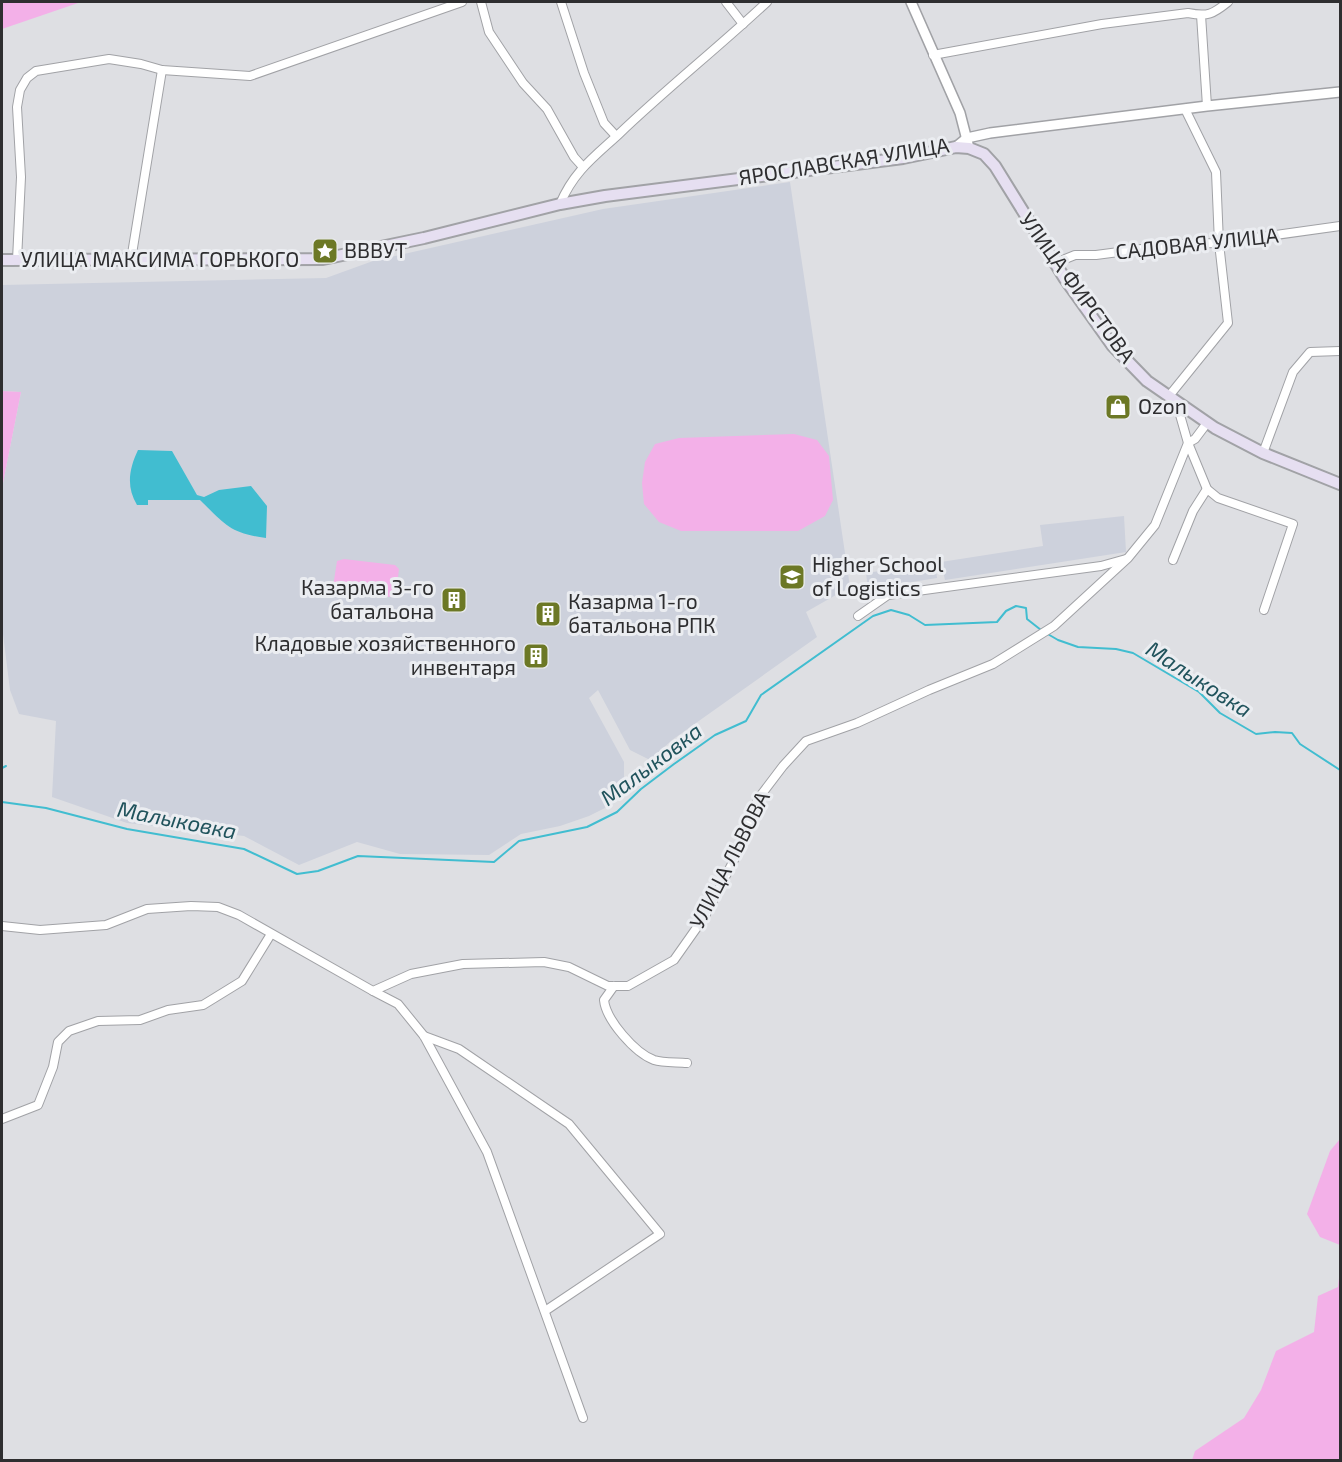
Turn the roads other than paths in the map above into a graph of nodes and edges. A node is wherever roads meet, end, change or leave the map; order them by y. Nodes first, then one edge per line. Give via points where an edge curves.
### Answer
1 (462, 2) edge
2 (481, 2) edge
3 (561, 2) edge
4 (726, 2) edge
5 (767, 2) edge
6 (911, 2) edge
7 (1228, 2) edge
8 (1201, 15) junction
9 (743, 24) junction
10 (933, 55) junction
11 (162, 70) junction
12 (1341, 92) edge
13 (1207, 106) junction
14 (1185, 109) junction
15 (616, 136) junction
16 (968, 143) junction
17 (956, 147) joint
18 (583, 167) junction
19 (561, 204) junction
20 (1341, 226) edge
21 (1219, 243) junction
22 (2, 260) edge
23 (17, 260) junction
24 (131, 260) junction
25 (1055, 263) junction
26 (1341, 351) edge
27 (1172, 398) junction
28 (1207, 423) junction
29 (1188, 443) junction
30 (1263, 453) junction
31 (1341, 484) edge
32 (1207, 489) junction
33 (1128, 558) junction
34 (1173, 560) dead end
35 (1264, 610) dead end
36 (858, 616) dead end
37 (2, 926) edge
38 (271, 934) junction
39 (614, 986) junction
40 (373, 991) junction
41 (424, 1036) junction
42 (687, 1063) dead end
43 (2, 1119) edge
44 (545, 1311) junction
45 (583, 1418) dead end

1 - 11 street via 250,76
2 - 18 street via 489,32 523,83 547,108
3 - 15 street via 604,123
4 - 9 street
5 - 9 street
6 - 10 street
7 - 8 street via 1214,13
8 - 10 street via 1188,13 1102,24
8 - 13 street
9 - 15 street
10 - 16 street via 960,113
11 - 23 street via 109,59 36,72 27,78 17,106 21,177
11 - 24 street
12 - 13 street, ЯРОСЛАВСКАЯ УЛИЦА
13 - 14 street, ЯРОСЛАВСКАЯ УЛИЦА
14 - 16 street, ЯРОСЛАВСКАЯ УЛИЦА via 990,133
14 - 21 street via 1216,172
15 - 18 street
16 - 17 main road, УЛИЦА ФИРСТОВА
16 - 25 main road, УЛИЦА ФИРСТОВА via 995,166
17 - 19 main road, ЯРОСЛАВСКАЯ УЛИЦА via 903,158
18 - 19 street via 569,184
19 - 24 main road, УЛИЦА МАКСИМА ГОРЬКОГО via 323,260
20 - 21 street, САДОВАЯ УЛИЦА
21 - 25 street, САДОВАЯ УЛИЦА via 1075,255
21 - 27 street via 1228,323
22 - 23 main road, УЛИЦА МАКСИМА ГОРЬКОГО
23 - 24 main road, УЛИЦА МАКСИМА ГОРЬКОГО
25 - 27 main road, УЛИЦА ФИРСТОВА via 1112,345 1147,381
26 - 30 street via 1310,352 1293,372
27 - 28 main road, УЛИЦА ФИРСТОВА
27 - 29 street
28 - 29 street
28 - 30 main road, УЛИЦА ФИРСТОВА
29 - 32 street
29 - 33 street, УЛИЦА ЛЬВОВА via 1155,525
30 - 31 main road, УЛИЦА ФИРСТОВА
32 - 34 street via 1193,511
32 - 35 street via 1218,498 1293,524
33 - 36 street via 1101,566 888,595
33 - 39 street, УЛИЦА ЛЬВОВА via 1054,626 993,664 807,741 758,799 736,856 705,916 674,960 628,986
37 - 38 street via 40,930 106,926 147,909 191,906 218,907
38 - 40 street
38 - 43 street via 242,981 203,1005 168,1010 140,1020 98,1021 69,1031 58,1042 38,1105
39 - 40 street via 569,967 544,962 463,964 411,974
39 - 42 street via 604,1000 605,1010 625,1039 653,1060
40 - 41 street via 398,1004
41 - 44 street via 487,1152
41 - 44 street via 459,1049 569,1124 660,1234
44 - 45 street

